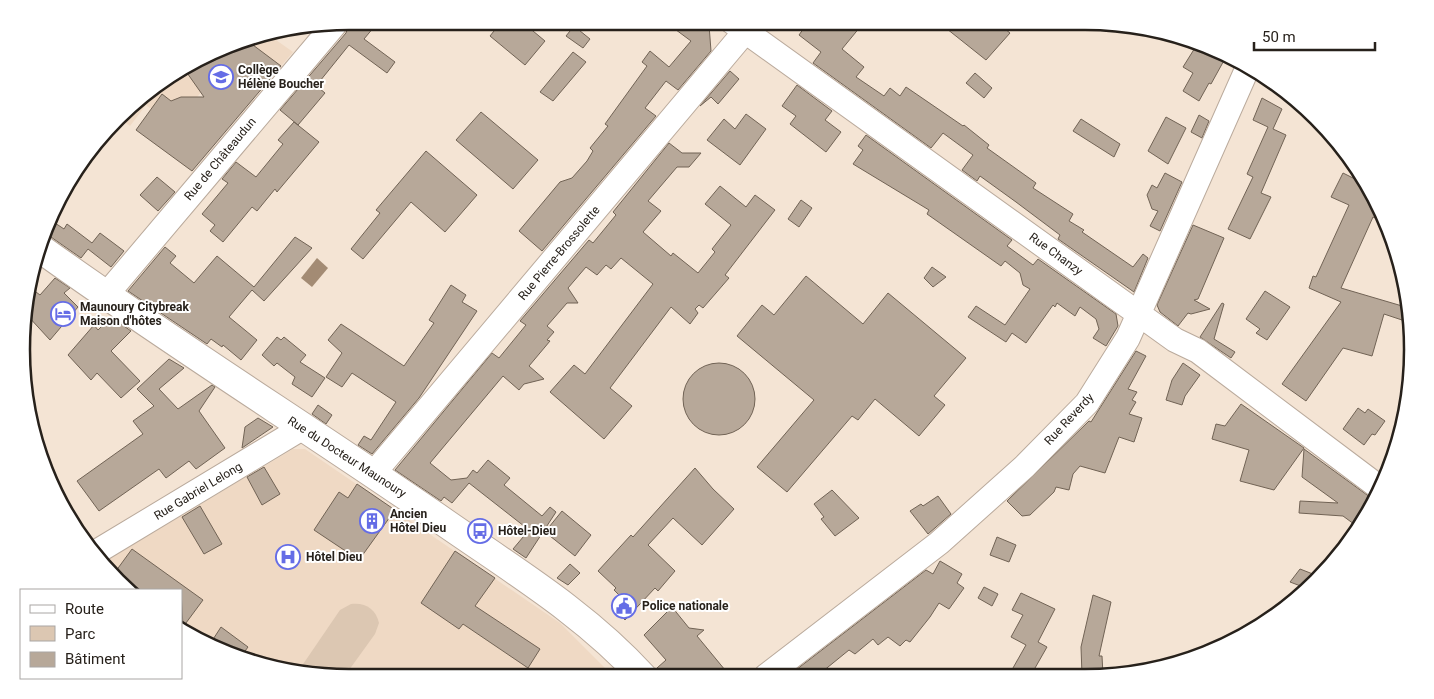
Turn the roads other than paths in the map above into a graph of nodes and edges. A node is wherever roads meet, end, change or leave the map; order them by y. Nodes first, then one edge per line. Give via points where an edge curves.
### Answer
1 (739, 30) edge
2 (750, 30) edge
3 (329, 31) edge
4 (1245, 73) edge
5 (46, 251) edge
6 (106, 295) junction
7 (1139, 314) junction
8 (302, 428) junction
9 (373, 474) junction
10 (1374, 484) edge
11 (100, 549) edge
12 (636, 669) edge
13 (775, 669) edge

1 - 9 street, Rue Pierre-Brossolette
2 - 7 street, Rue Chanzy
3 - 6 street, Rue de Châteaudun
4 - 7 street, Rue Reverdy
5 - 6 main road, Rue du Docteur Maunoury
6 - 8 main road, Rue du Docteur Maunoury
7 - 10 street, Rue Chanzy via 1175,340 1198,351
7 - 13 street, Rue Reverdy via 1110,370 1088,403 1024,466 939,543
8 - 9 main road, Rue du Docteur Maunoury
8 - 11 street, Rue Gabriel Lelong
9 - 12 main road, Rue du Docteur Maunoury via 568,608 620,651

